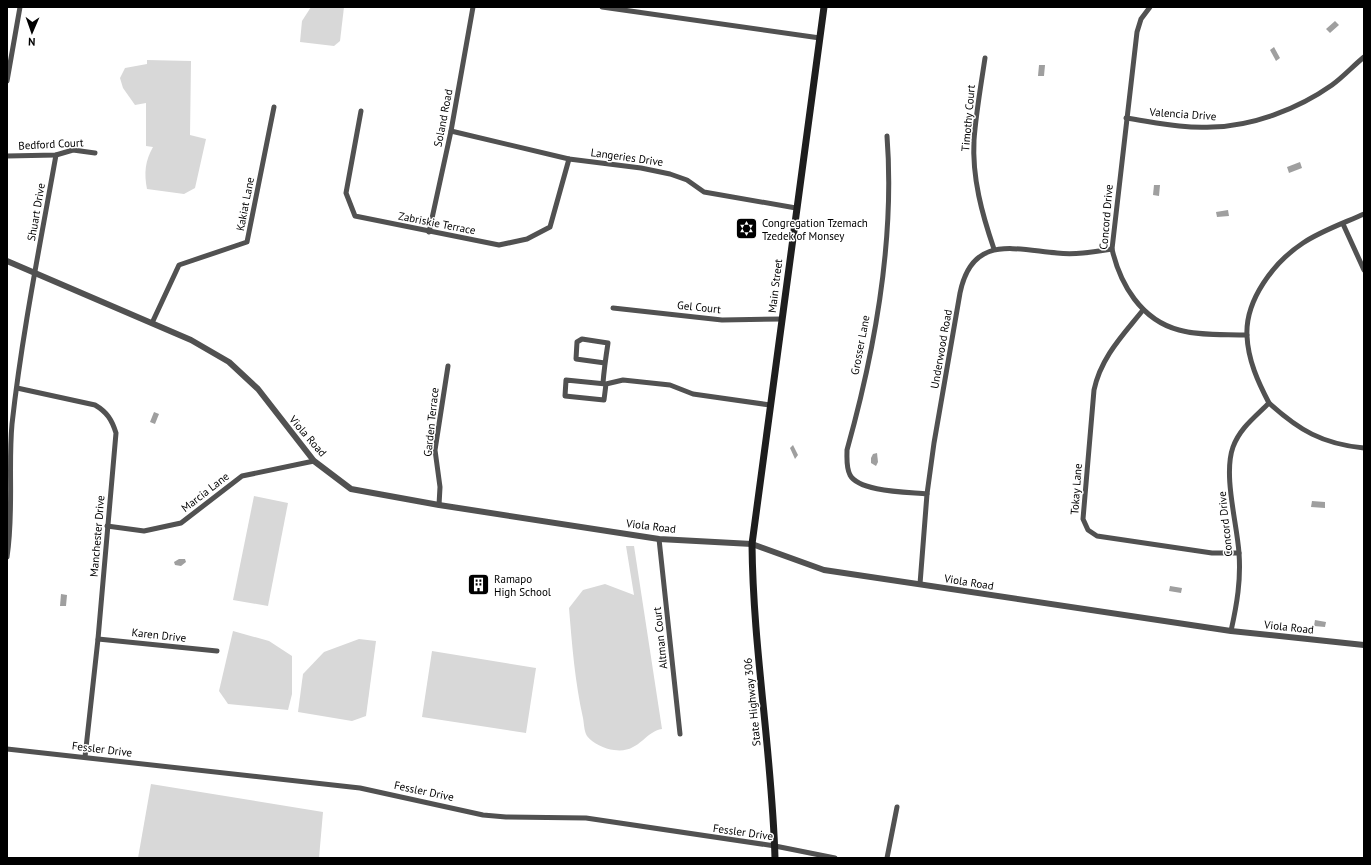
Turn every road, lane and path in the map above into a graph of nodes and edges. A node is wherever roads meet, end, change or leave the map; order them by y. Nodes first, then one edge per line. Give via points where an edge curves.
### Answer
1 (20, 7) edge
2 (473, 7) edge
3 (602, 7) edge
4 (824, 7) edge
5 (1150, 7) edge
6 (820, 38) junction
7 (1364, 57) edge
8 (984, 58) dead end
9 (7, 81) edge
10 (274, 106) dead end
11 (361, 111) dead end
12 (1126, 118) junction
13 (451, 131) junction
14 (887, 136) dead end
15 (95, 153) dead end
16 (7, 156) edge
17 (56, 156) junction
18 (569, 160) junction
19 (796, 208) junction
20 (1364, 214) edge
21 (1343, 224) junction
22 (429, 232) junction
23 (994, 249) junction
24 (1112, 249) junction
25 (7, 261) edge
26 (1364, 270) edge
27 (35, 273) junction
28 (613, 308) dead end
29 (1143, 310) junction
30 (782, 319) junction
31 (152, 323) junction
32 (1247, 335) junction
33 (605, 363) junction
34 (448, 366) dead end
35 (604, 383) junction
36 (17, 388) junction
37 (1269, 403) junction
38 (770, 405) junction
39 (1364, 448) edge
40 (314, 461) junction
41 (927, 494) junction
42 (439, 505) junction
43 (107, 526) junction
44 (659, 539) junction
45 (752, 544) junction
46 (1239, 553) junction
47 (7, 557) edge
48 (920, 584) junction
49 (1231, 631) junction
50 (98, 639) junction
51 (1364, 645) edge
52 (217, 651) dead end
53 (680, 734) dead end
54 (7, 749) edge
55 (85, 757) junction
56 (897, 807) dead end
57 (775, 846) junction
58 (775, 858) edge
59 (835, 858) edge
60 (887, 858) edge

1 - 9 street
2 - 13 street, Soland Road
3 - 6 street
4 - 6 main road, Main Street
5 - 12 street, Concord Drive via 1141,19 1137,32
6 - 19 main road, Main Street
7 - 12 street, Valencia Drive via 1325,89 1292,108 1249,123 1211,128
8 - 23 street, Timothy Court via 974,141 976,182 981,210
10 - 31 street, Kakiat Lane via 247,242 179,265
11 - 22 street, Zabriskie Terrace via 346,193 355,216
12 - 24 street, Concord Drive
13 - 18 street, Langeries Drive
13 - 22 street, Soland Road
14 - 41 street, Grosser Lane via 887,236 880,295 846,465 858,483 870,487
15 - 17 street, Bedford Court via 73,150
16 - 17 street, Bedford Court
17 - 27 street, Shuart Drive
18 - 19 street, Langeries Drive via 670,174 687,180 704,192
18 - 22 street, Zabriskie Terrace via 550,226 527,240 499,245
19 - 30 main road, Main Street
20 - 21 street
21 - 26 street
21 - 32 street via 1304,242 1279,262 1264,281 1252,308
23 - 24 street, Underwood Road via 1011,248 1057,254 1085,254
23 - 41 street, Underwood Road via 977,258 963,279
24 - 29 street, Concord Drive via 1116,267 1125,286
25 - 27 street, Viola Road
27 - 31 street, Viola Road
27 - 36 street, Shuart Drive
28 - 30 street, Gel Court via 722,320
29 - 32 street, Concord Drive via 1161,323 1179,330
29 - 46 street, Tokay Lane via 1106,357 1097,373 1083,519 1088,530 1097,536 1212,553
30 - 38 main road, Main Street
31 - 40 street, Viola Road via 191,340 229,362 258,389
32 - 37 street via 1251,360
33 - 33 street via 608,343 582,339 578,342 576,359
33 - 35 street
34 - 42 street, Garden Terrace via 435,450 440,487
35 - 35 street via 604,400 565,396 566,380
35 - 38 street via 623,380 670,385 692,394
36 - 43 street, Manchester Drive via 95,405 104,410 113,421 116,433
36 - 47 street, Shuart Drive via 11,440 11,520
37 - 39 street via 1288,421 1306,433 1325,441
37 - 46 street, Concord Drive via 1243,427 1233,448 1229,468
38 - 45 main road, Main Street
40 - 42 street, Viola Road via 351,489
40 - 43 street, Marcia Lane via 242,476 181,523 144,531
41 - 48 street, Underwood Road
42 - 44 street, Viola Road
43 - 50 street, Manchester Drive
44 - 45 street, Viola Road
44 - 53 street, Altman Court
45 - 48 street, Viola Road via 824,570
45 - 57 main road, State Highway 306 via 754,606
46 - 49 street, Concord Drive via 1239,597
48 - 49 street, Viola Road
49 - 51 street, Viola Road
50 - 52 street, Karen Drive
50 - 55 street, Manchester Drive
54 - 55 street, Fessler Drive
55 - 57 street, Fessler Drive via 360,788 483,815 586,818
56 - 60 street
57 - 58 main road, State Highway 306
57 - 59 street, Fessler Drive

